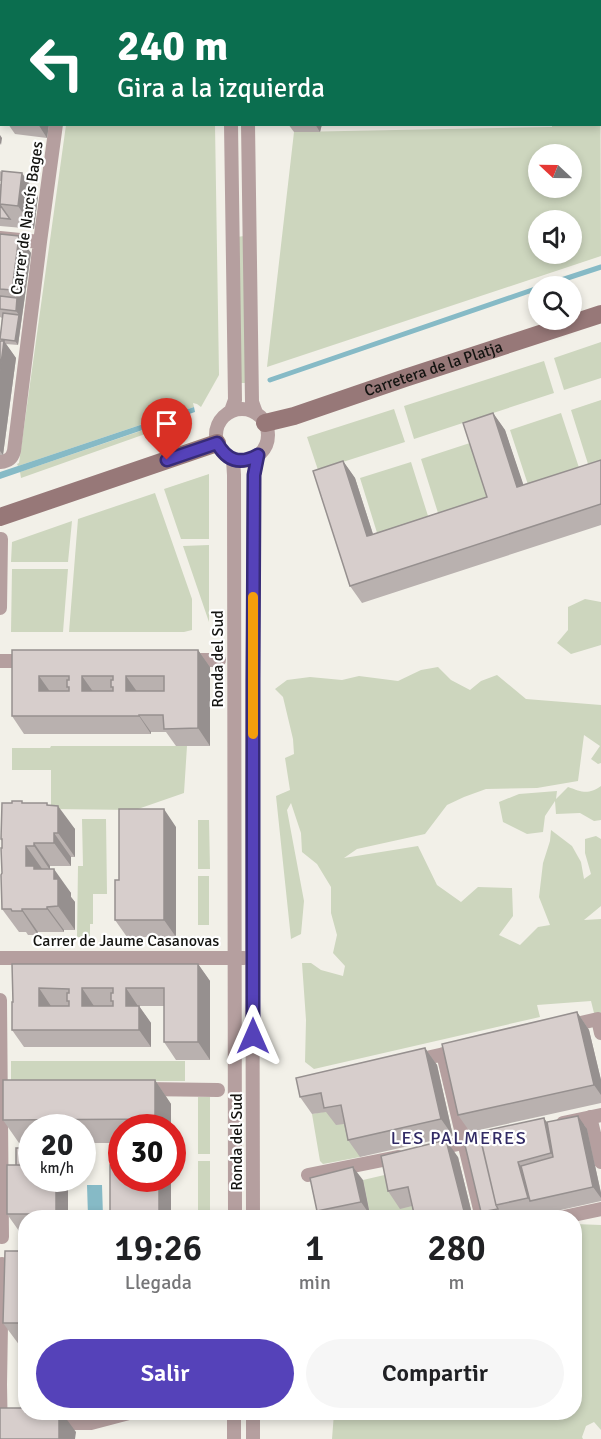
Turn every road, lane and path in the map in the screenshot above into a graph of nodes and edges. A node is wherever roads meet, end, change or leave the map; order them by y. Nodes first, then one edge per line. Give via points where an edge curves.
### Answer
1 (56, 126) edge
2 (231, 126) edge
3 (248, 126) edge
4 (0, 238) edge
5 (40, 242) junction
6 (601, 314) edge
7 (231, 411) junction
8 (260, 418) junction
9 (217, 443) junction
10 (258, 455) junction
11 (232, 459) junction
12 (6, 460) edge
13 (0, 517) edge
14 (1, 539) edge
15 (0, 608) edge
16 (176, 660) edge
17 (219, 660) dead end
18 (0, 661) edge
19 (42, 661) edge
20 (0, 958) edge
21 (235, 958) junction
22 (252, 958) junction
23 (0, 1000) edge
24 (554, 1029) edge
25 (601, 1034) edge
26 (476, 1047) edge
27 (443, 1054) junction
28 (398, 1064) edge
29 (4, 1088) edge
30 (127, 1089) edge
31 (218, 1090) dead end
32 (596, 1116) edge
33 (544, 1127) edge
34 (499, 1136) edge
35 (464, 1143) junction
36 (601, 1162) edge
37 (309, 1175) dead end
38 (601, 1209) edge
39 (236, 1210) edge
40 (254, 1210) edge
41 (480, 1210) edge
42 (582, 1213) edge
43 (2, 1237) dead end
44 (6, 1257) edge
45 (0, 1385) edge
46 (102, 1420) edge
47 (234, 1420) edge
48 (253, 1420) edge
49 (7, 1422) edge
50 (35, 1423) edge
51 (1, 1439) edge
52 (234, 1439) edge
53 (253, 1439) edge

1 - 5 street, Carrer de Narcís Bages
2 - 7 street via 235,400
3 - 8 street via 252,402
4 - 5 street
5 - 12 street, Carrer de Narcís Bages via 16,439
6 - 8 street, Carretera de la Platja via 294,416
7 - 8 street via 244,409
7 - 9 street via 217,427
8 - 10 street via 268,431
9 - 11 street
9 - 13 street
10 - 11 street via 245,461
10 - 22 street, Ronda del Sud via 254,498
11 - 21 street, Ronda del Sud
14 - 15 street
16 - 17 street
18 - 19 street
20 - 21 street, Carrer de Jaume Casanovas
21 - 22 street, Carrer de Jaume Casanovas
21 - 39 street, Ronda del Sud
22 - 40 street, Ronda del Sud
23 - 29 street
24 - 25 street via 598,1019
26 - 27 street
27 - 28 street
27 - 35 street
29 - 43 street
30 - 31 street
32 - 33 street
32 - 36 street
34 - 35 street
35 - 37 street
35 - 41 street
38 - 42 street
44 - 45 street
45 - 49 street
46 - 50 street
47 - 52 street
48 - 53 street
49 - 51 street

